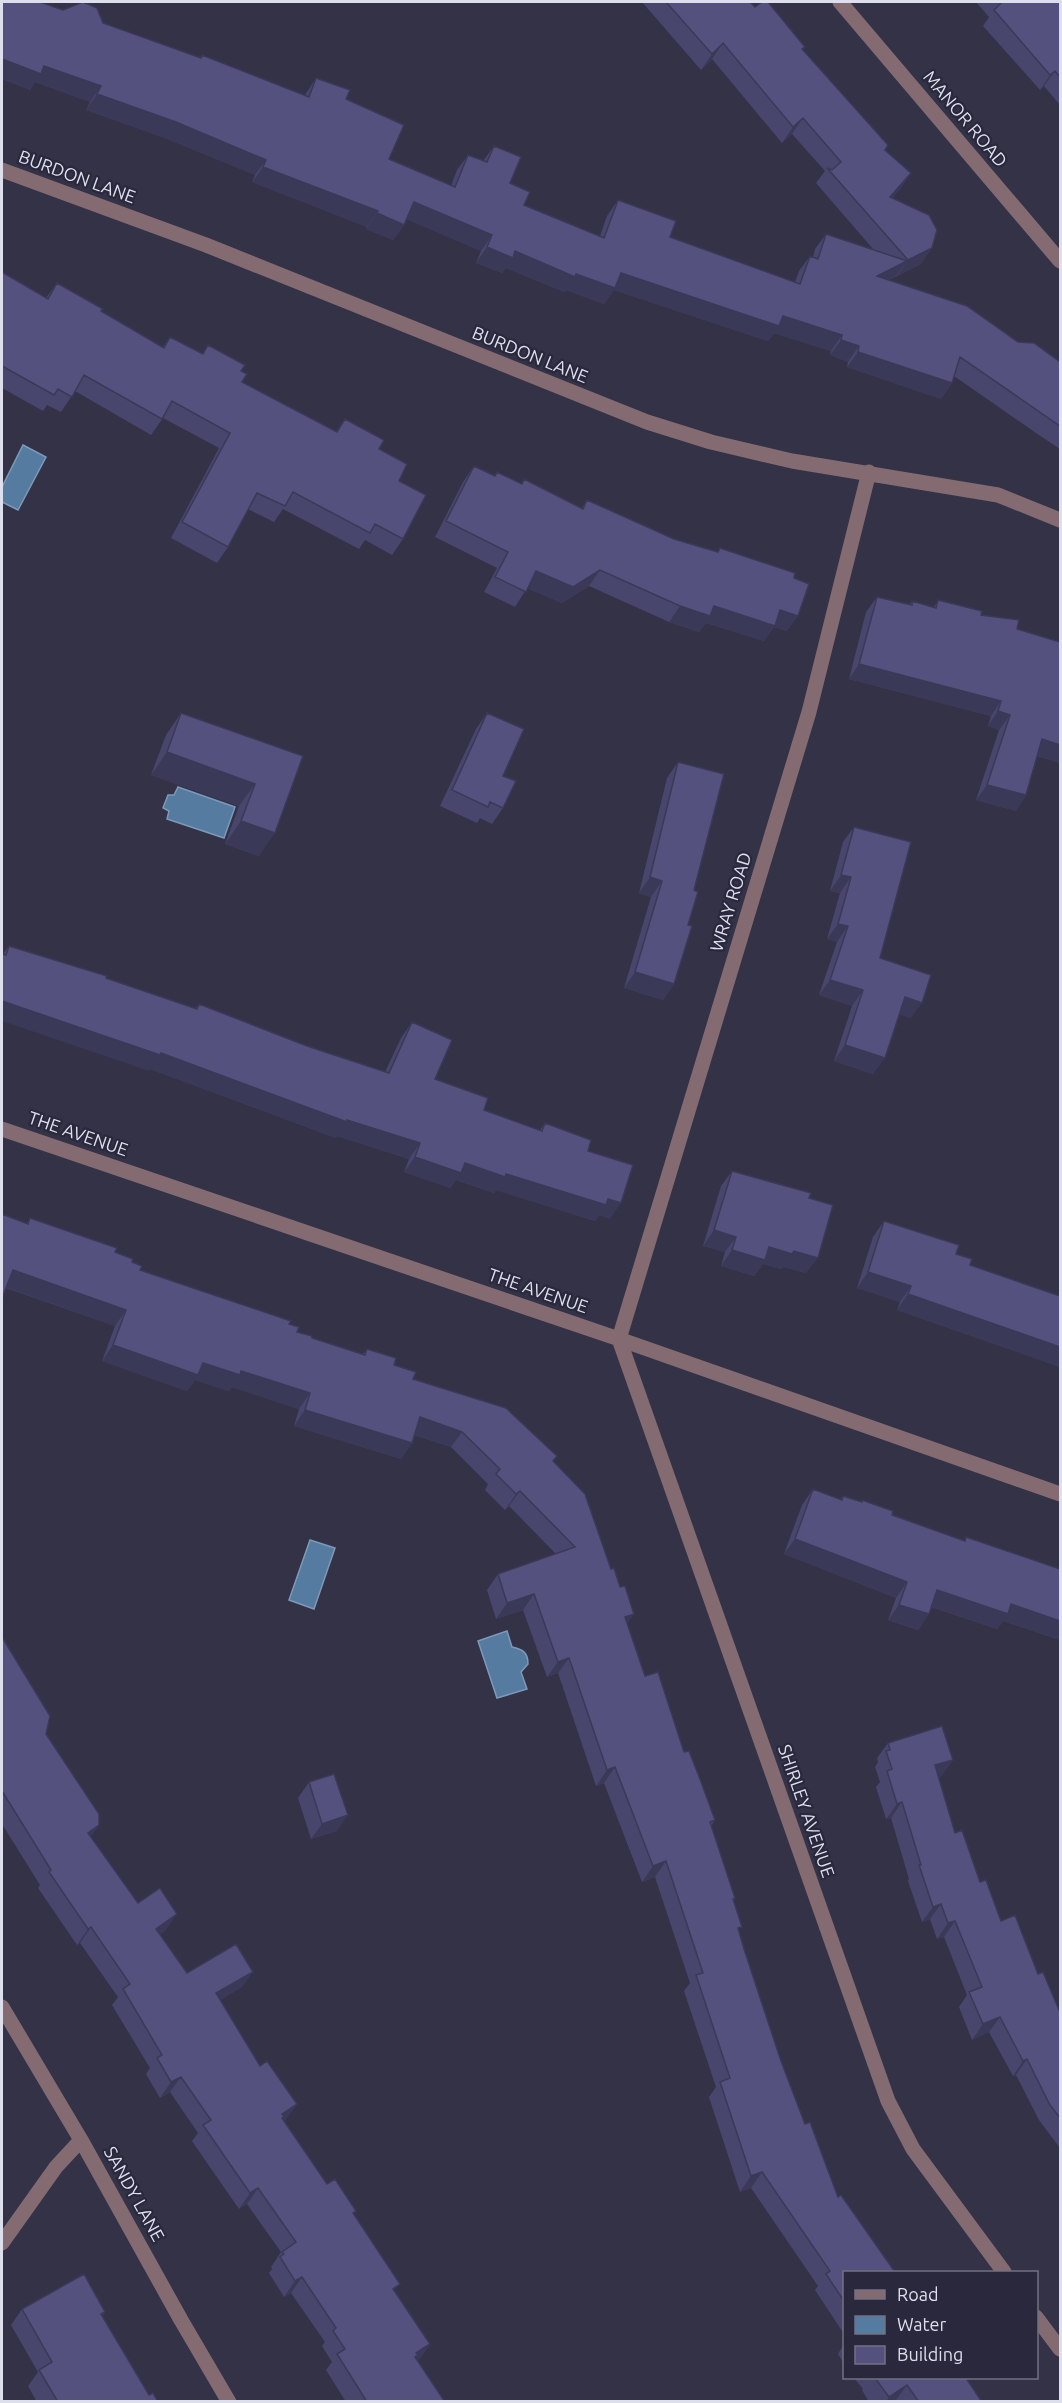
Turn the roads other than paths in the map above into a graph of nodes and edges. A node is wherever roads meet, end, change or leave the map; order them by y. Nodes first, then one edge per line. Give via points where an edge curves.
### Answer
1 (840, 2) edge
2 (2, 170) edge
3 (1060, 261) edge
4 (869, 472) junction
5 (1060, 520) edge
6 (2, 1129) edge
7 (619, 1339) junction
8 (1060, 1494) edge
9 (2, 2007) edge
10 (81, 2140) junction
11 (2, 2243) edge
12 (1003, 2271) edge
13 (1038, 2320) edge
14 (1060, 2349) edge
15 (229, 2402) edge

1 - 3 street, MANOR ROAD
2 - 4 street, BURDON LANE via 206,245 647,422 792,461
4 - 5 street, BURDON LANE via 998,495
4 - 7 street, WRAY ROAD via 809,712
6 - 7 street, THE AVENUE
7 - 8 street, THE AVENUE
7 - 12 street, SHIRLEY AVENUE via 888,2101 914,2149
9 - 10 street, SANDY LANE
10 - 11 street via 56,2167
10 - 15 street, SANDY LANE
13 - 14 street

